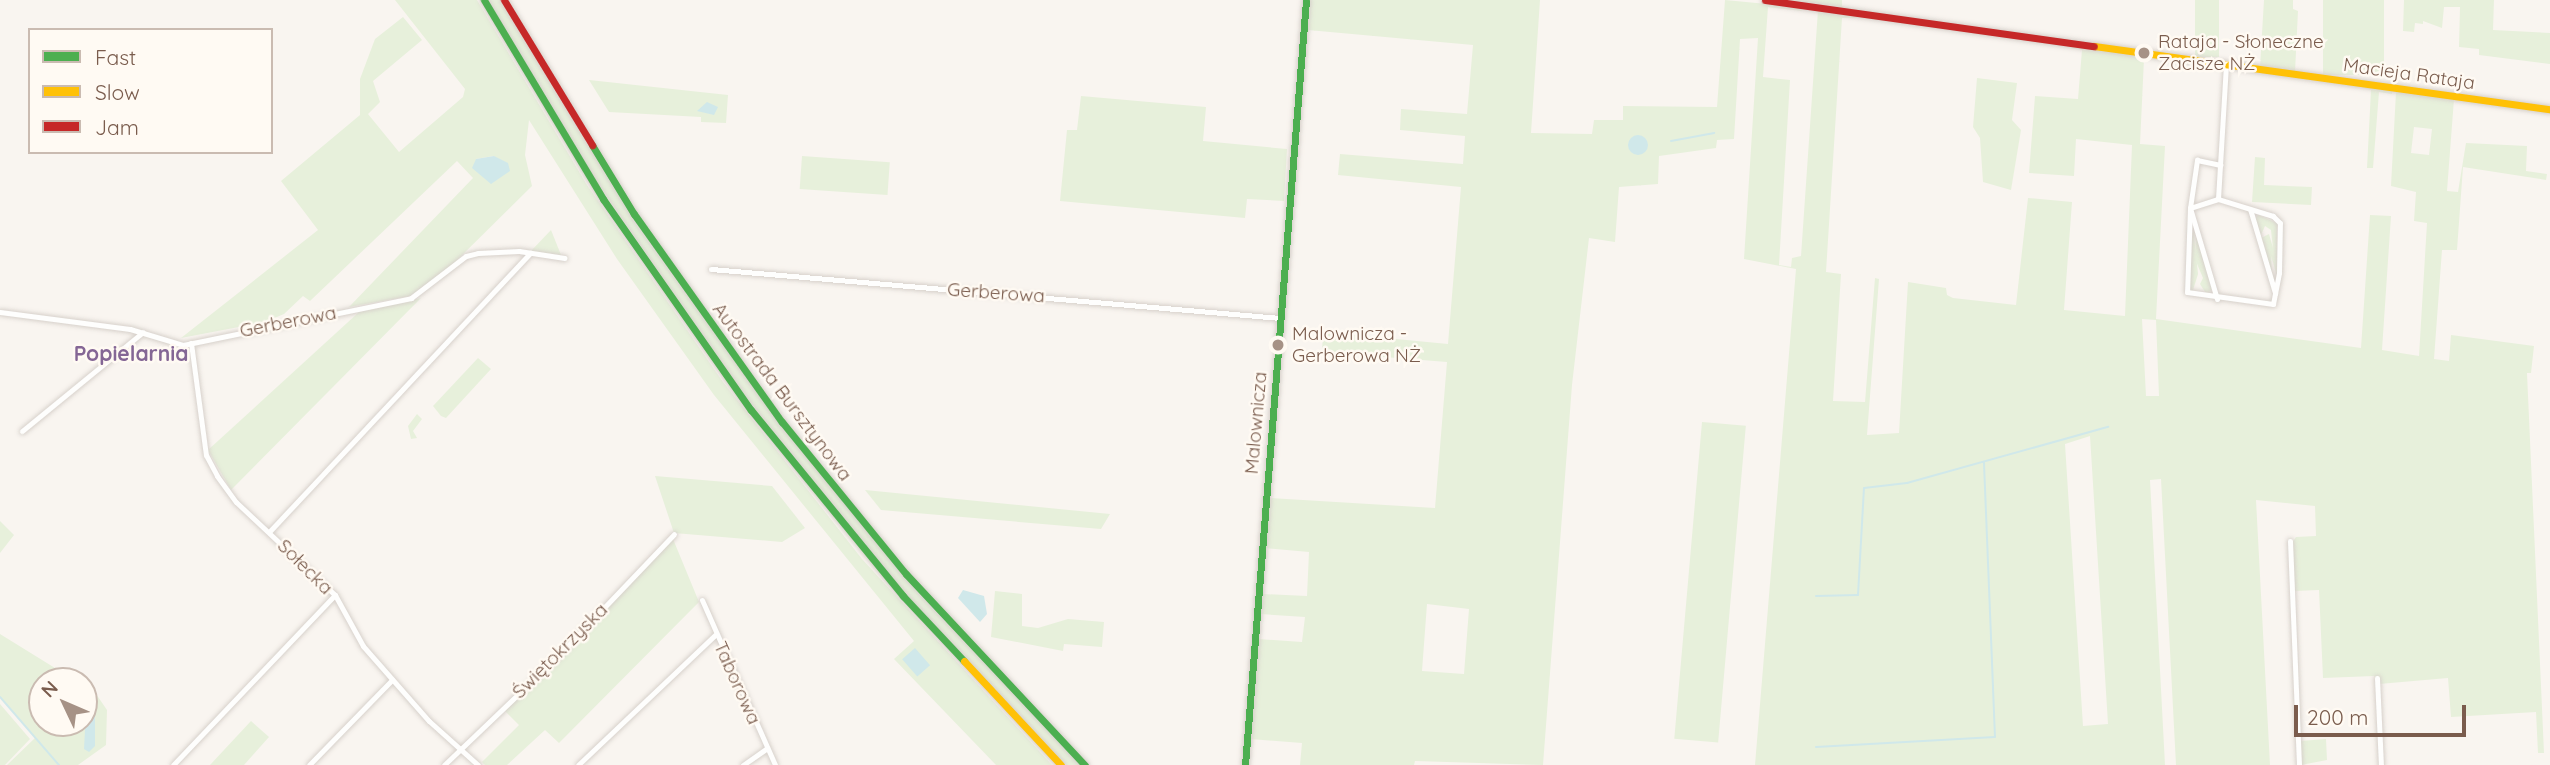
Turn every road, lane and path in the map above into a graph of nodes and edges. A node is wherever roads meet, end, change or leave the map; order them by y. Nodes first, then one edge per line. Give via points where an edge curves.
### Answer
1 (484, 0) edge
2 (503, 0) edge
3 (1306, 0) edge
4 (1765, 0) edge
5 (2226, 65) junction
6 (2550, 109) edge
7 (2220, 164) junction
8 (2218, 199) junction
9 (2190, 208) junction
10 (2249, 209) junction
11 (530, 253) junction
12 (564, 258) dead end
13 (711, 268) dead end
14 (2277, 298) junction
15 (2217, 299) junction
16 (0, 312) edge
17 (1280, 318) junction
18 (144, 332) junction
19 (191, 342) junction
20 (22, 431) dead end
21 (270, 531) junction
22 (674, 534) dead end
23 (2290, 541) dead end
24 (335, 595) junction
25 (702, 600) dead end
26 (715, 635) junction
27 (2376, 678) dead end
28 (392, 680) junction
29 (460, 748) junction
30 (766, 748) junction
31 (173, 765) edge
32 (309, 765) edge
33 (444, 765) edge
34 (478, 765) edge
35 (578, 765) edge
36 (743, 765) edge
37 (775, 765) edge
38 (1061, 765) edge
39 (1085, 765) edge
40 (1245, 765) edge
41 (2299, 765) edge
42 (2381, 765) edge

1 - 38 main road, Autostrada Bursztynowa via 603,199 751,410 903,596
2 - 39 main road, Autostrada Bursztynowa via 640,225 774,412 906,574
3 - 17 main road, Malownicza
4 - 5 main road, Macieja Rataja
5 - 6 main road, Macieja Rataja
5 - 7 street
7 - 8 street
7 - 9 street via 2197,160
8 - 9 street
8 - 10 street
9 - 15 street
9 - 15 street via 2186,289 2190,295
10 - 14 street
10 - 14 street via 2275,218 2281,226
11 - 12 street, Gerberowa
11 - 19 street, Gerberowa via 472,254 411,298
11 - 21 street
13 - 17 street, Gerberowa
14 - 15 street via 2266,305
16 - 18 street, Gerberowa
17 - 40 main road, Malownicza
18 - 19 street, Gerberowa via 175,343
18 - 20 street
19 - 21 street, Sołecka via 208,461 236,502
21 - 24 street, Sołecka
22 - 29 street, Świętokrzyska via 556,658
23 - 41 street
24 - 28 street, Sołecka via 363,646
24 - 31 street
25 - 26 street, Taborowa
26 - 30 street, Taborowa
26 - 35 street
27 - 42 street
28 - 29 street, Sołecka
28 - 32 street
29 - 33 street, Świętokrzyska
29 - 34 street, Sołecka
30 - 36 street
30 - 37 street, Taborowa

